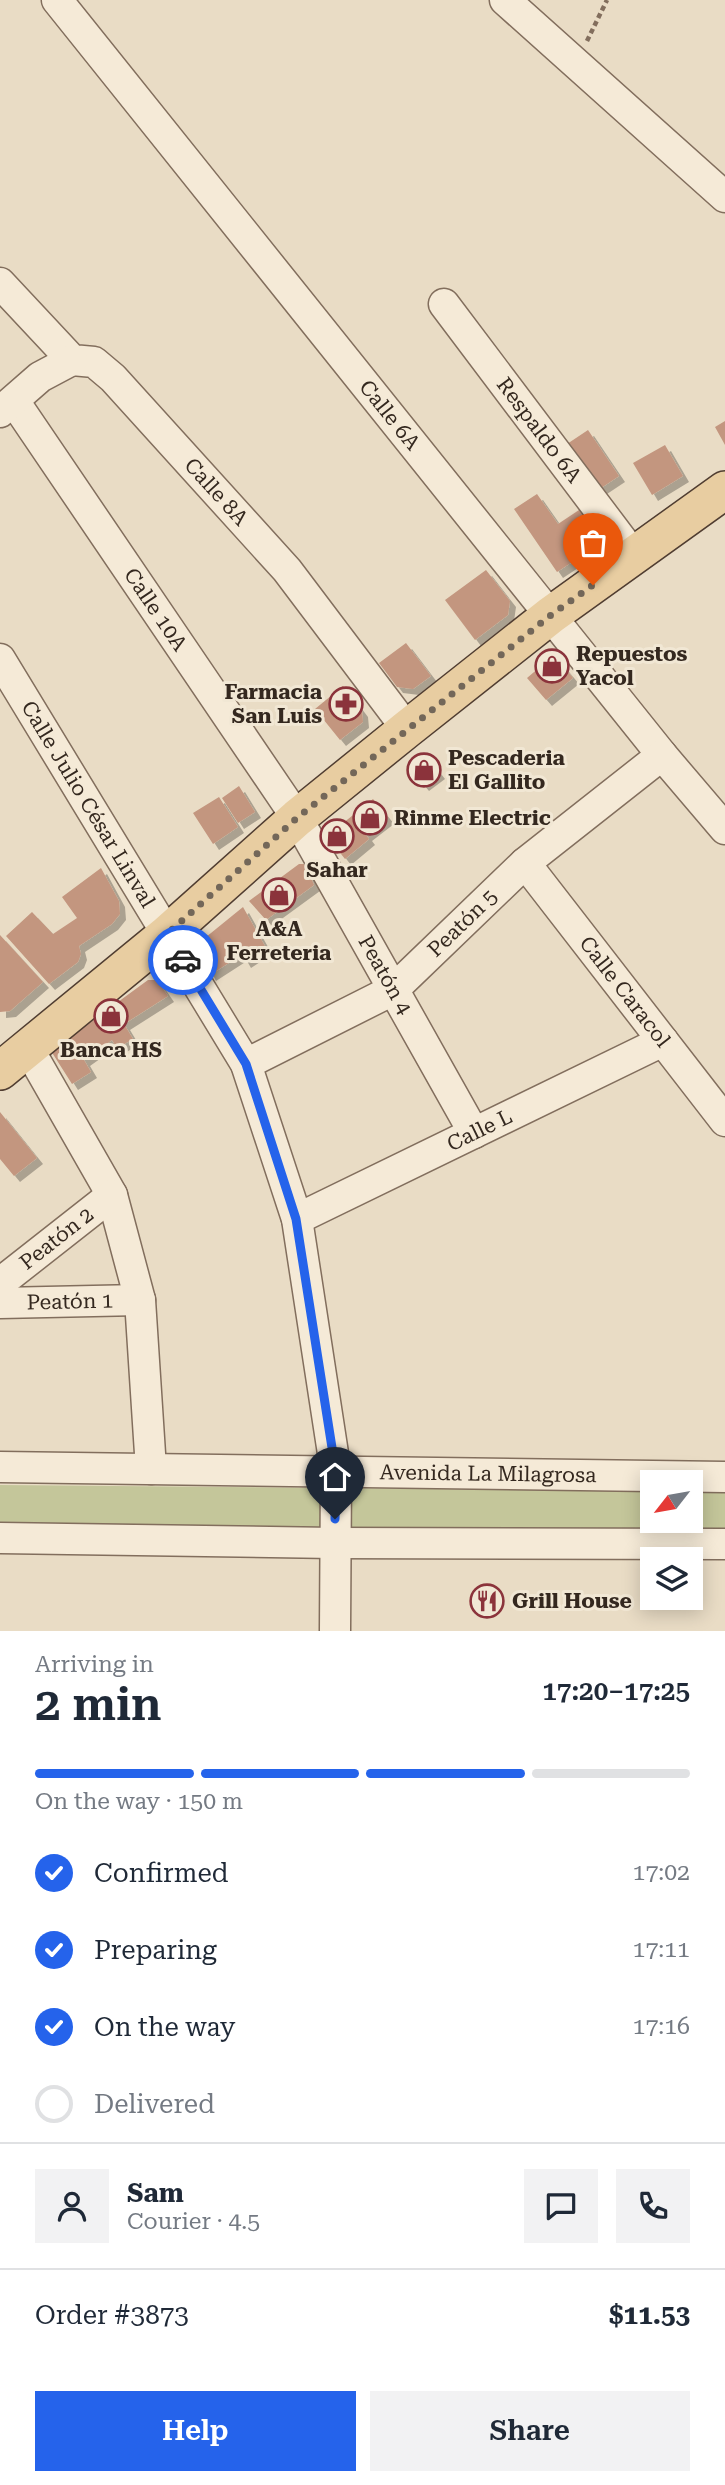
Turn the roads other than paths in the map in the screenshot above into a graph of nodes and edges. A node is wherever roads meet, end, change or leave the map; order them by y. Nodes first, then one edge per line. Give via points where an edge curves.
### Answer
1 (57, 0) edge
2 (505, 0) edge
3 (725, 197) edge
4 (0, 283) edge
5 (444, 304) dead end
6 (72, 360) junction
7 (7, 406) edge
8 (725, 490) edge
9 (634, 555) junction
10 (551, 615) junction
11 (0, 659) edge
12 (407, 729) junction
13 (662, 755) junction
14 (297, 818) junction
15 (725, 829) edge
16 (525, 863) junction
17 (167, 934) junction
18 (393, 990) junction
19 (663, 1041) junction
20 (10, 1056) edge
21 (246, 1064) junction
22 (725, 1121) edge
23 (474, 1133) junction
24 (112, 1195) junction
25 (296, 1219) junction
26 (0, 1283) edge
27 (140, 1300) junction
28 (0, 1303) edge
29 (0, 1467) edge
30 (152, 1469) junction
31 (336, 1473) junction
32 (725, 1477) edge
33 (0, 1538) edge
34 (334, 1543) junction
35 (725, 1544) edge
36 (335, 1631) edge

1 - 10 street, Calle 6A
2 - 3 street
4 - 6 street, Calle 8A
5 - 9 street, Respaldo 6A
6 - 7 street via 40,377
6 - 12 street, Calle 8A via 94,362 132,398 288,570
7 - 14 street, Calle 10A
8 - 9 main road
9 - 10 main road
10 - 12 main road
10 - 13 street, Calle 6A
11 - 17 street, Calle Julio César Linval
12 - 14 main road
13 - 15 street, Calle 6A
13 - 16 street, Peatón 5
14 - 17 main road
14 - 18 street, Peatón 4
16 - 18 street, Peatón 5
16 - 19 street, Calle Caracol
17 - 20 main road
17 - 21 street, Calle Julio César Linval
18 - 21 street, Peatón 5
18 - 23 street, Peatón 4
19 - 22 street, Calle Caracol
19 - 23 street, Calle L
20 - 24 street
21 - 25 street, Calle Julio César Linval
23 - 25 street, Calle L
24 - 26 street, Peatón 2
24 - 27 street
25 - 31 street, Calle Julio César Linval
27 - 28 street, Peatón 1
27 - 30 street
29 - 30 street, Avenida La Milagrosa
30 - 31 street, Avenida La Milagrosa
31 - 32 street, Avenida La Milagrosa
31 - 34 street, Calle Julio César Linval
33 - 34 street
34 - 35 street
34 - 36 street, Calle Julio César Linval

